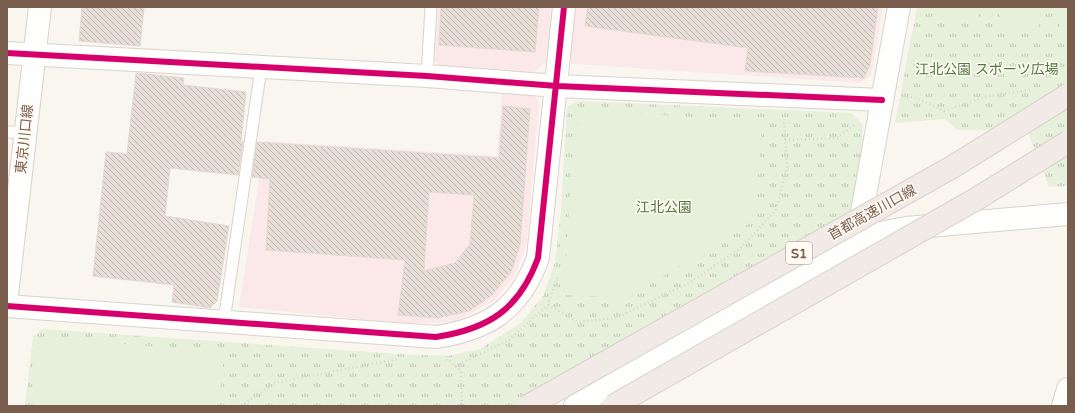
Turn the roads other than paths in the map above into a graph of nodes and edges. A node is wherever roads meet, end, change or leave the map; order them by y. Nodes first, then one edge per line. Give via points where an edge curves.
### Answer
1 (40, 7) edge
2 (431, 7) edge
3 (564, 7) edge
4 (899, 7) edge
5 (7, 54) edge
6 (34, 54) junction
7 (261, 68) junction
8 (427, 76) junction
9 (557, 86) junction
10 (1068, 96) edge
11 (882, 100) junction
12 (16, 132) edge
13 (1068, 142) edge
14 (1068, 214) edge
15 (857, 243) junction
16 (10, 244) edge
17 (7, 295) edge
18 (7, 306) edge
19 (224, 321) junction
20 (1068, 389) edge
21 (528, 406) edge
22 (575, 406) edge
23 (613, 406) edge
24 (1063, 406) edge

1 - 6 street, 東京川口線
2 - 8 lane
3 - 9 street
4 - 11 street
5 - 6 street
6 - 7 street
6 - 12 street, 東京川口線
7 - 8 street
7 - 19 lane
8 - 9 street
9 - 11 street
9 - 19 street via 538,258 519,296 502,311 479,327 458,334 436,337
10 - 21 highway, 首都高速川口線 / S1, bridge via 954,166
11 - 15 street
12 - 16 street, 東京川口線
13 - 23 highway, bridge via 978,198
14 - 15 street via 906,228 880,233
15 - 22 street
16 - 17 street, 東京川口線
18 - 19 street
20 - 24 street

